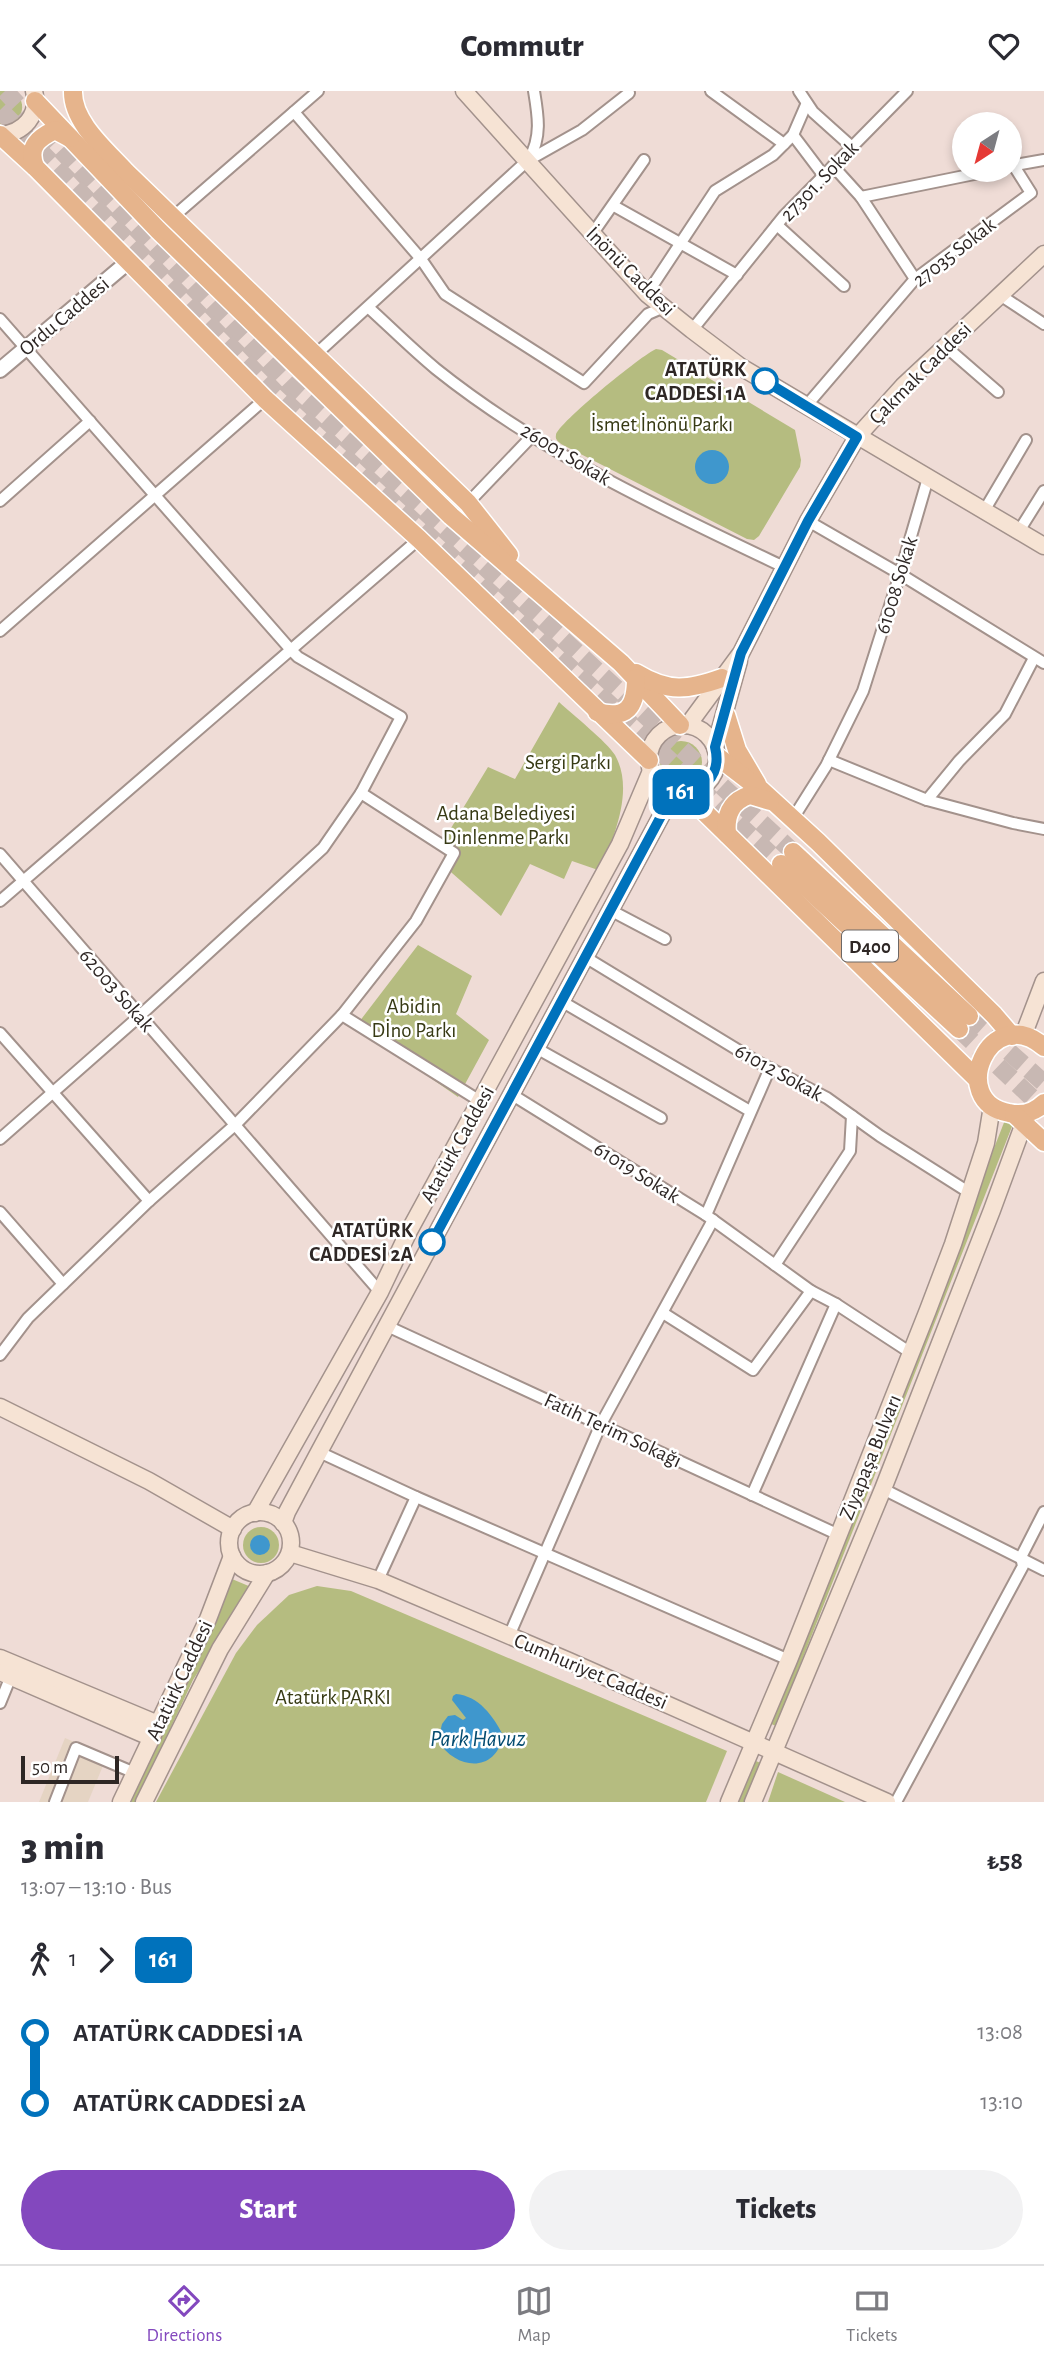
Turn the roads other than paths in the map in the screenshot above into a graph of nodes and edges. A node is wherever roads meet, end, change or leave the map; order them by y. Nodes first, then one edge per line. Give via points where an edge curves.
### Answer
1 (73, 91) edge
2 (318, 91) edge
3 (464, 91) edge
4 (534, 91) edge
5 (711, 91) edge
6 (799, 91) edge
7 (907, 91) edge
8 (629, 93) dead end
9 (36, 95) edge
10 (806, 105) junction
11 (294, 112) junction
12 (0, 135) edge
13 (793, 135) junction
14 (76, 142) junction
15 (784, 143) junction
16 (852, 146) junction
17 (644, 160) dead end
18 (1044, 160) edge
19 (527, 161) junction
20 (1022, 164) edge
21 (833, 166) junction
22 (35, 167) junction
23 (824, 176) junction
24 (952, 178) edge
25 (1022, 180) edge
26 (861, 197) junction
27 (614, 206) junction
28 (172, 218) junction
29 (777, 225) junction
30 (158, 230) junction
31 (593, 233) junction
32 (680, 244) junction
33 (1044, 254) edge
34 (421, 259) junction
35 (128, 262) junction
36 (737, 275) junction
37 (915, 279) junction
38 (844, 286) dead end
39 (647, 294) junction
40 (1000, 295) junction
41 (664, 307) junction
42 (369, 308) junction
43 (0, 320) edge
44 (1044, 324) edge
45 (692, 330) junction
46 (946, 346) junction
47 (25, 348) junction
48 (314, 356) junction
49 (0, 370) edge
50 (998, 392) dead end
51 (265, 399) junction
52 (807, 405) junction
53 (90, 421) junction
54 (533, 435) junction
55 (857, 437) junction
56 (1026, 440) dead end
57 (928, 478) junction
58 (1044, 491) edge
59 (155, 496) junction
60 (0, 501) edge
61 (468, 503) junction
62 (984, 511) junction
63 (808, 521) junction
64 (1019, 531) junction
65 (419, 539) junction
66 (1044, 546) edge
67 (784, 567) junction
68 (900, 574) junction
69 (533, 585) junction
70 (0, 631) edge
71 (291, 650) junction
72 (741, 653) junction
73 (1039, 661) edge
74 (621, 663) junction
75 (636, 678) junction
76 (722, 678) junction
77 (597, 712) junction
78 (726, 715) junction
79 (684, 725) junction
80 (717, 752) junction
81 (828, 763) junction
82 (650, 765) junction
83 (680, 792) junction
84 (361, 793) junction
85 (767, 796) junction
86 (927, 800) junction
87 (792, 820) junction
88 (1044, 829) edge
89 (727, 834) junction
90 (0, 854) edge
91 (787, 858) tunnel mouth
92 (23, 881) junction
93 (0, 901) edge
94 (610, 910) junction
95 (665, 939) dead end
96 (585, 957) junction
97 (1044, 981) edge
98 (561, 1001) junction
99 (342, 1015) junction
100 (139, 1016) junction
101 (964, 1022) tunnel mouth
102 (0, 1033) edge
103 (1018, 1036) junction
104 (1044, 1047) edge
105 (536, 1048) junction
106 (769, 1068) junction
107 (978, 1079) junction
108 (53, 1094) junction
109 (511, 1094) junction
110 (480, 1101) junction
111 (992, 1106) junction
112 (750, 1111) junction
113 (1028, 1113) edge
114 (852, 1116) junction
115 (661, 1118) dead end
116 (236, 1124) junction
117 (0, 1139) edge
118 (1044, 1142) edge
119 (970, 1193) junction
120 (149, 1201) junction
121 (0, 1212) edge
122 (709, 1218) junction
123 (775, 1265) junction
124 (63, 1284) junction
125 (811, 1291) junction
126 (380, 1292) junction
127 (836, 1304) junction
128 (663, 1313) junction
129 (387, 1326) junction
130 (911, 1353) junction
131 (0, 1355) edge
132 (0, 1407) edge
133 (601, 1424) junction
134 (319, 1452) junction
135 (883, 1489) junction
136 (752, 1495) junction
137 (416, 1497) junction
138 (1044, 1512) edge
139 (255, 1513) junction
140 (283, 1523) junction
141 (233, 1529) junction
142 (839, 1535) junction
143 (546, 1552) junction
144 (290, 1553) junction
145 (232, 1556) junction
146 (1021, 1557) junction
147 (1044, 1570) edge
148 (267, 1573) junction
149 (378, 1580) junction
150 (509, 1636) junction
151 (0, 1658) edge
152 (789, 1660) junction
153 (5, 1674) edge
154 (0, 1703) edge
155 (155, 1731) junction
156 (753, 1742) junction
157 (774, 1751) junction
158 (135, 1773) junction
159 (55, 1802) edge
160 (121, 1802) edge
161 (144, 1802) edge
162 (729, 1802) edge
163 (753, 1802) edge
164 (887, 1802) edge
165 (896, 1802) edge

1 - 28 highway via 77,111 92,134
2 - 11 street
3 - 19 main road, İnönü Caddesi
4 - 19 street via 540,124
5 - 15 street
6 - 10 street
7 - 16 street, 27301. Sokak
8 - 19 street via 582,129
9 - 12 main road via 28,123
9 - 14 highway
10 - 13 street
10 - 16 street
11 - 28 street
11 - 34 street
12 - 22 highway
13 - 15 street
13 - 23 street
14 - 22 highway via 55,130 42,136 32,149
14 - 28 highway
14 - 30 highway
15 - 32 street via 773,155 715,191
16 - 21 street, 27301. Sokak
17 - 27 street
18 - 20 street
19 - 31 main road, İnönü Caddesi
19 - 34 street
21 - 23 street, 27301. Sokak
21 - 26 street
22 - 35 highway
23 - 29 street, 27301. Sokak
24 - 26 street
25 - 37 street, 27035 Sokak via 1031,193
26 - 37 street
27 - 31 street
27 - 32 street
28 - 30 street
28 - 48 highway
29 - 36 street, 27301. Sokak
29 - 38 street
30 - 69 highway via 451,516
31 - 39 main road, İnönü Caddesi
32 - 36 street
32 - 39 street
33 - 40 main road, Çakmak Caddesi
34 - 41 street via 445,294 584,383 648,314
34 - 42 street
35 - 47 street, Ordu Caddesi
35 - 51 highway
36 - 45 street, 27301. Sokak
37 - 52 street, 27035 Sokak
39 - 41 main road, İnönü Caddesi
40 - 44 street
40 - 46 main road, Çakmak Caddesi
41 - 45 main road, İnönü Caddesi
42 - 48 street
42 - 54 street, 26001 Sokak via 437,369
43 - 47 street
45 - 52 main road, İnönü Caddesi via 741,367
46 - 50 street
46 - 55 main road, Çakmak Caddesi
47 - 49 street, Ordu Caddesi
47 - 53 street
48 - 61 highway
51 - 59 street
51 - 65 highway
52 - 55 main road, İnönü Caddesi
53 - 59 street
53 - 60 street
54 - 61 street
54 - 67 street, 26001 Sokak via 584,467
55 - 57 main road, İnönü Caddesi
55 - 63 main road, Çakmak Caddesi
56 - 62 street
57 - 62 main road, İnönü Caddesi
57 - 68 street, 61008 Sokak
58 - 64 street
59 - 70 street
59 - 71 street
61 - 69 highway
62 - 64 main road, İnönü Caddesi
63 - 67 main road, Çakmak Caddesi
63 - 68 street
64 - 66 main road, İnönü Caddesi
65 - 71 street
65 - 77 highway
67 - 72 main road, Çakmak Caddesi
68 - 73 street
68 - 81 street, 61008 Sokak via 863,691
69 - 74 highway
71 - 84 street via 401,717
71 - 92 street
72 - 76 main road, Çakmak Caddesi
72 - 78 main road
73 - 86 street via 1005,714
74 - 75 highway
74 - 76 highway via 677,688 695,688
75 - 77 highway via 634,700 627,710 617,716
75 - 79 highway
76 - 79 main road, Çakmak Caddesi
77 - 82 highway
78 - 80 main road
78 - 85 highway via 737,750
79 - 80 main road via 702,730
79 - 82 main road via 662,732 655,740
80 - 83 main road via 712,778 705,785
80 - 85 highway
81 - 86 street
81 - 87 street
82 - 83 main road via 665,787
82 - 110 main road, Atatürk Caddesi via 620,843
83 - 89 highway
83 - 94 main road, Atatürk Caddesi
84 - 99 street via 454,853 416,921
84 - 100 street via 323,848
85 - 87 highway
85 - 89 highway via 750,795 734,804 727,816
86 - 88 street
87 - 103 highway
89 - 107 highway
90 - 92 street, 62003 Sokak
91 - 101 highway, D400
92 - 93 street
92 - 100 street, 62003 Sokak
94 - 95 street
94 - 96 main road, Atatürk Caddesi
96 - 98 main road, Atatürk Caddesi
96 - 106 street, 61012 Sokak
97 - 103 main road
98 - 105 main road, Atatürk Caddesi
98 - 112 street
99 - 110 street
99 - 116 street
100 - 108 street
100 - 116 street, 62003 Sokak
102 - 108 street
103 - 104 highway
103 - 107 highway via 1002,1038 986,1050
105 - 109 main road, Atatürk Caddesi
105 - 115 street
106 - 112 street
106 - 114 street, 61012 Sokak
107 - 111 highway
108 - 117 street
108 - 120 street
109 - 122 street, 61019 Sokak
109 - 129 main road, Atatürk Caddesi
110 - 126 main road, Atatürk Caddesi
111 - 113 highway
111 - 119 main road, Ziyapaşa Bulvarı
112 - 122 street
113 - 118 highway
113 - 135 main road, Ziyapaşa Bulvarı
114 - 119 street, 61012 Sokak
114 - 123 street via 850,1151
116 - 120 street
116 - 126 street, 62003 Sokak
119 - 130 main road, Ziyapaşa Bulvarı
120 - 124 street
121 - 124 street
122 - 123 street, 61019 Sokak
122 - 128 street
123 - 125 street, 61019 Sokak
124 - 131 street via 27,1318
125 - 127 street, 61019 Sokak
125 - 128 street via 753,1370
126 - 139 main road, Atatürk Caddesi
127 - 130 street, 61019 Sokak
127 - 136 street
128 - 133 street
129 - 133 street, Fatih Terim Sokağı
129 - 134 main road, Atatürk Caddesi
130 - 142 main road, Ziyapaşa Bulvarı
132 - 141 main road via 149,1481
133 - 136 street, Fatih Terim Sokağı
133 - 143 street
134 - 137 street
134 - 140 main road, Atatürk Caddesi
135 - 146 street
135 - 157 main road, Ziyapaşa Bulvarı
136 - 142 street, Fatih Terim Sokağı
137 - 143 street
137 - 149 street
138 - 146 street
139 - 140 main road via 271,1514
139 - 141 main road
140 - 144 main road via 289,1532
141 - 145 main road
142 - 152 main road, Ziyapaşa Bulvarı
143 - 150 street
143 - 152 street
144 - 148 main road via 277,1569
144 - 149 main road, Cumhuriyet Caddesi
145 - 148 main road via 247,1571
145 - 155 main road, Atatürk Caddesi
146 - 147 street
146 - 165 street via 1023,1566
148 - 161 main road, Atatürk Caddesi via 220,1650
149 - 150 main road, Cumhuriyet Caddesi
150 - 156 main road, Cumhuriyet Caddesi
151 - 155 main road
152 - 156 main road, Ziyapaşa Bulvarı
153 - 154 street
153 - 155 main road
155 - 158 main road, Atatürk Caddesi
156 - 157 main road, Cumhuriyet Caddesi
156 - 162 main road, Ziyapaşa Bulvarı
157 - 163 main road, Ziyapaşa Bulvarı
157 - 164 main road, Cumhuriyet Caddesi
158 - 159 street via 76,1748
158 - 160 main road, Atatürk Caddesi

